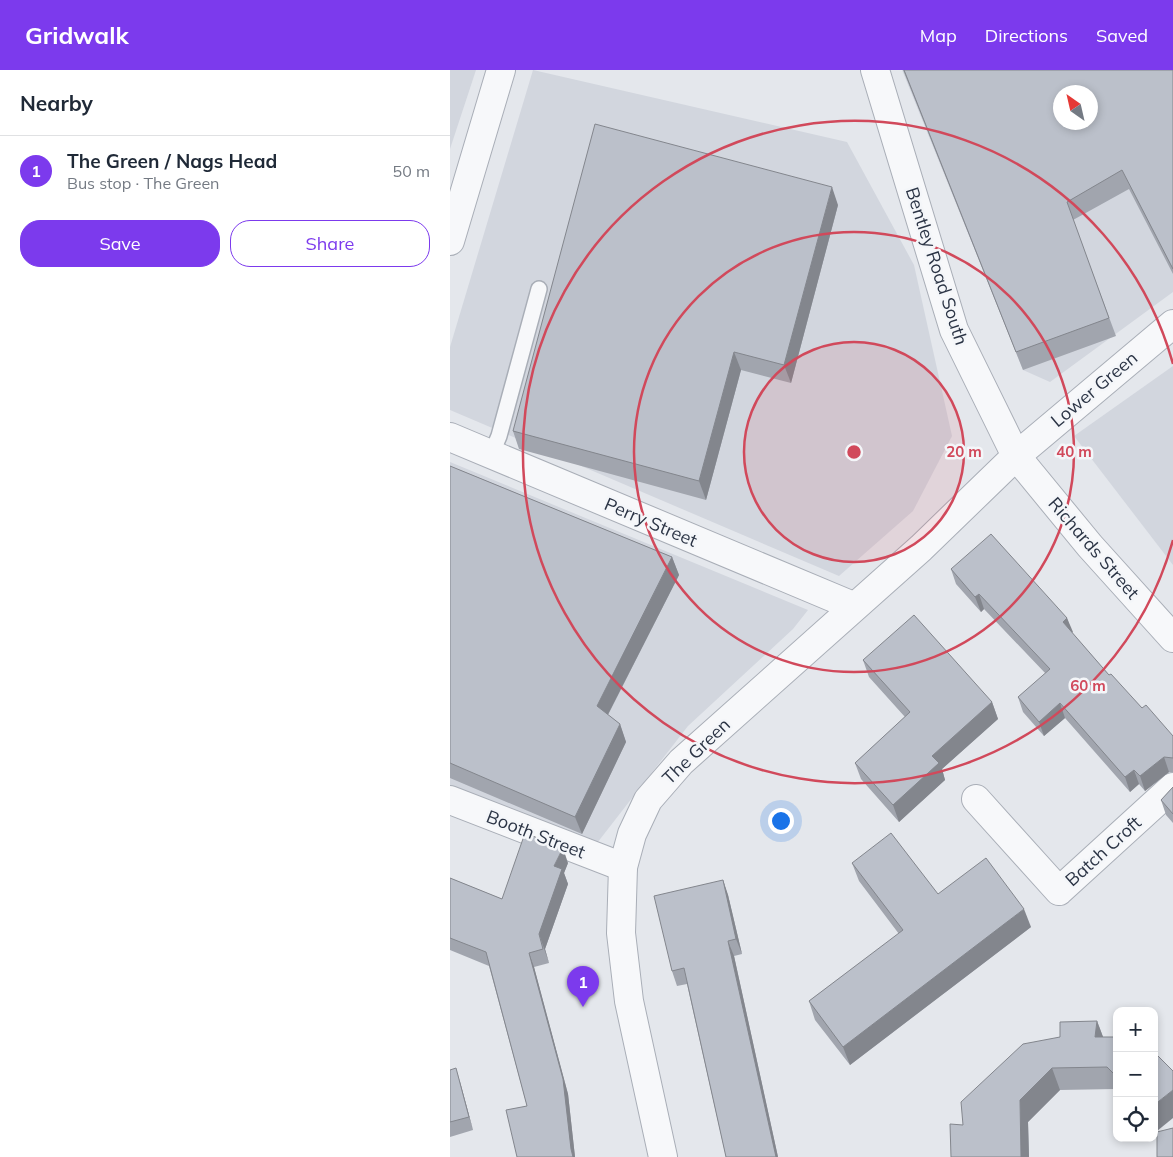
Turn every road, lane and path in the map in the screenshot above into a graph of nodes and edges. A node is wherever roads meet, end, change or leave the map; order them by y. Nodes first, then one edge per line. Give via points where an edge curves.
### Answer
1 (501, 70) edge
2 (875, 70) edge
3 (450, 240) edge
4 (539, 289) dead end
5 (1173, 324) edge
6 (450, 437) edge
7 (491, 455) junction
8 (1016, 456) junction
9 (853, 606) junction
10 (1173, 638) edge
11 (1173, 787) edge
12 (976, 799) dead end
13 (451, 804) edge
14 (623, 867) junction
15 (662, 1157) edge

1 - 3 street
2 - 8 street, Bentley Road South via 954,330
4 - 7 lane
5 - 8 street, Lower Green
6 - 7 street, Perry Street
7 - 9 street, Perry Street
8 - 9 street, The Green via 921,548
8 - 10 street, Richards Street via 1090,546
9 - 14 street, The Green via 681,762 648,800 632,834
11 - 12 street, Batch Croft via 1059,891
13 - 14 street, Booth Street
14 - 15 street, The Green via 621,933 629,1001

